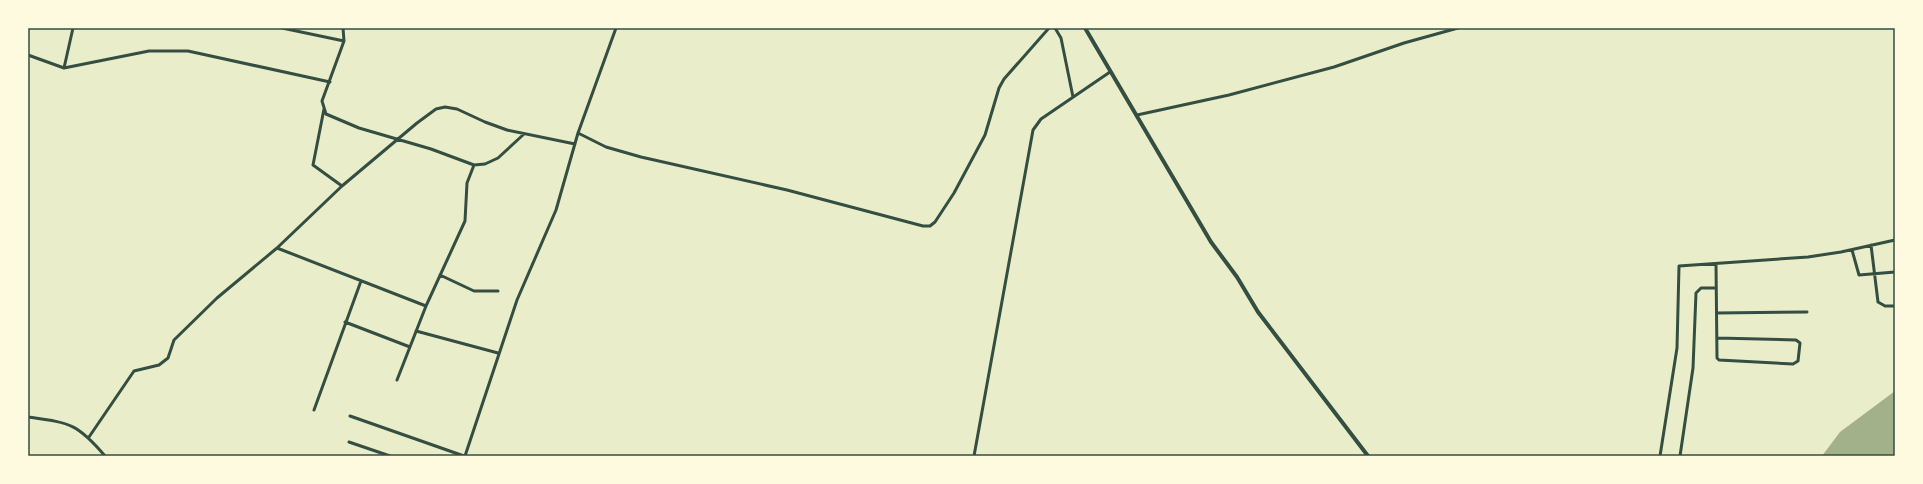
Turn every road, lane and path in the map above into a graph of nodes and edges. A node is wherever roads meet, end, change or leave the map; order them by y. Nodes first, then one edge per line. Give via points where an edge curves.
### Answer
1 (73, 28) edge
2 (282, 28) edge
3 (343, 28) edge
4 (616, 28) edge
5 (1049, 28) edge
6 (1055, 28) edge
7 (1085, 28) edge
8 (1458, 28) edge
9 (344, 41) junction
10 (28, 55) edge
11 (64, 68) junction
12 (1110, 72) junction
13 (330, 82) junction
14 (1072, 96) junction
15 (325, 107) junction
16 (1137, 115) junction
17 (578, 133) junction
18 (524, 134) junction
19 (398, 139) junction
20 (575, 144) junction
21 (474, 165) junction
22 (342, 186) junction
23 (1895, 240) edge
24 (1871, 246) junction
25 (277, 248) junction
26 (1852, 250) junction
27 (1716, 264) junction
28 (1895, 272) edge
29 (440, 275) junction
30 (1875, 275) junction
31 (361, 281) junction
32 (1716, 288) junction
33 (498, 291) dead end
34 (426, 306) junction
35 (1895, 306) edge
36 (1807, 312) dead end
37 (1717, 313) junction
38 (345, 322) junction
39 (416, 331) junction
40 (1717, 338) junction
41 (410, 347) junction
42 (498, 353) junction
43 (398, 380) dead end
44 (314, 410) dead end
45 (350, 416) dead end
46 (28, 417) edge
47 (89, 437) junction
48 (349, 442) dead end
49 (105, 456) edge
50 (390, 456) edge
51 (464, 456) edge
52 (974, 456) edge
53 (1368, 456) edge
54 (1660, 456) edge
55 (1680, 456) edge

1 - 11 street
2 - 9 street
3 - 9 street
4 - 17 street
5 - 17 street via 1004,79 985,135 954,193 930,226 641,157 606,146
6 - 14 street via 1061,38
7 - 12 main road
8 - 16 street via 1327,69 1229,95
9 - 13 street
10 - 11 street
11 - 13 street via 149,51 188,51
12 - 14 street
12 - 16 main road
13 - 15 street via 322,101
14 - 52 street via 1041,119 1030,138
15 - 19 street via 326,114 359,128
15 - 22 street via 313,165
16 - 53 main road via 1211,242 1237,277 1258,312
17 - 20 street
18 - 19 street via 485,122 457,109 444,107 436,109
18 - 20 street
18 - 21 street via 498,158 485,164
19 - 21 street
19 - 22 street
20 - 42 street via 556,210 517,300
21 - 29 street via 467,183 465,221
22 - 25 street
23 - 24 street
24 - 26 street
24 - 30 street
25 - 31 street
25 - 47 street via 227,289 174,340 168,358 159,366 134,371
26 - 27 street via 1808,257
26 - 30 street via 1859,275
27 - 32 street
27 - 54 street via 1679,266 1678,348
28 - 30 street
29 - 33 street via 474,291
29 - 34 street
30 - 35 street via 1878,302 1885,306
31 - 34 street
31 - 38 street
32 - 37 street
32 - 55 street via 1701,288 1696,293 1693,368
34 - 39 street
36 - 37 street
37 - 40 street
38 - 41 street
38 - 44 street
39 - 41 street
39 - 42 street
40 - 40 street via 1717,358 1721,361 1793,364 1800,358 1800,343 1796,340
41 - 43 street
42 - 51 street
45 - 51 street
46 - 47 street via 64,422
47 - 49 street
48 - 50 street

